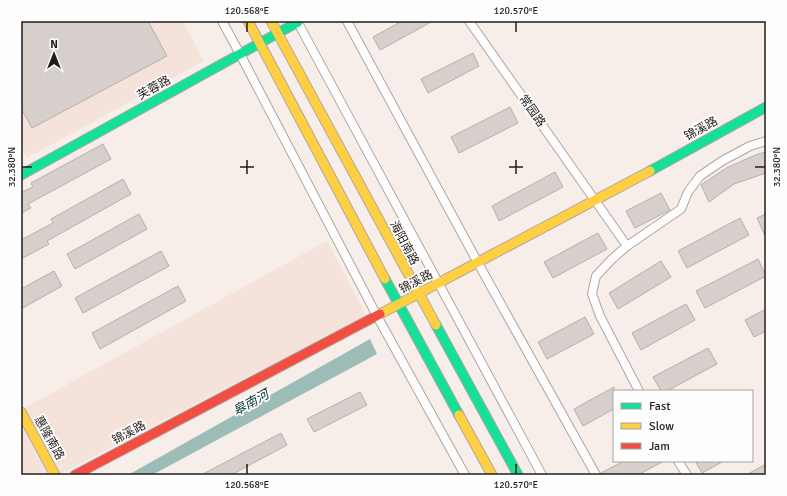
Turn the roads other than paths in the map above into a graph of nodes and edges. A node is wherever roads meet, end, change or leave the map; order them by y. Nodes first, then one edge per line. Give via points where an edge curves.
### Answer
1 (222, 21) edge
2 (248, 21) edge
3 (271, 21) edge
4 (298, 21) edge
5 (347, 21) edge
6 (469, 21) edge
7 (278, 33) junction
8 (260, 43) junction
9 (240, 54) junction
10 (766, 107) edge
11 (766, 141) edge
12 (21, 175) edge
13 (595, 201) junction
14 (627, 246) junction
15 (478, 263) junction
16 (439, 284) junction
17 (419, 294) junction
18 (399, 305) junction
19 (377, 316) junction
20 (638, 390) edge
21 (21, 412) edge
22 (679, 462) edge
23 (55, 475) edge
24 (75, 475) edge
25 (465, 475) edge
26 (492, 475) edge
27 (518, 475) edge
28 (542, 475) edge
29 (596, 475) edge
30 (687, 475) edge

1 - 9 street
2 - 8 street
3 - 7 street, 海阳南路
4 - 7 street, 芙蓉路
4 - 16 street
5 - 15 street
6 - 13 street, 常园路
7 - 8 street, 芙蓉路
7 - 17 street, 海阳南路
8 - 9 street, 芙蓉路
8 - 18 street
9 - 12 street, 芙蓉路
9 - 19 street
10 - 13 street, 锦溪路
11 - 14 street via 750,146 700,176 688,192 681,209
13 - 14 street, 常园路
13 - 15 street, 锦溪路
14 - 20 street via 596,276 592,294 600,316
15 - 16 street, 锦溪路
15 - 29 street
16 - 17 street, 锦溪路
16 - 28 street
17 - 18 street, 锦溪路
17 - 27 street, 海阳南路
18 - 19 street, 锦溪路
18 - 26 street
19 - 24 street, 锦溪路
19 - 25 street
21 - 23 street, 惠隆南路
22 - 30 street

